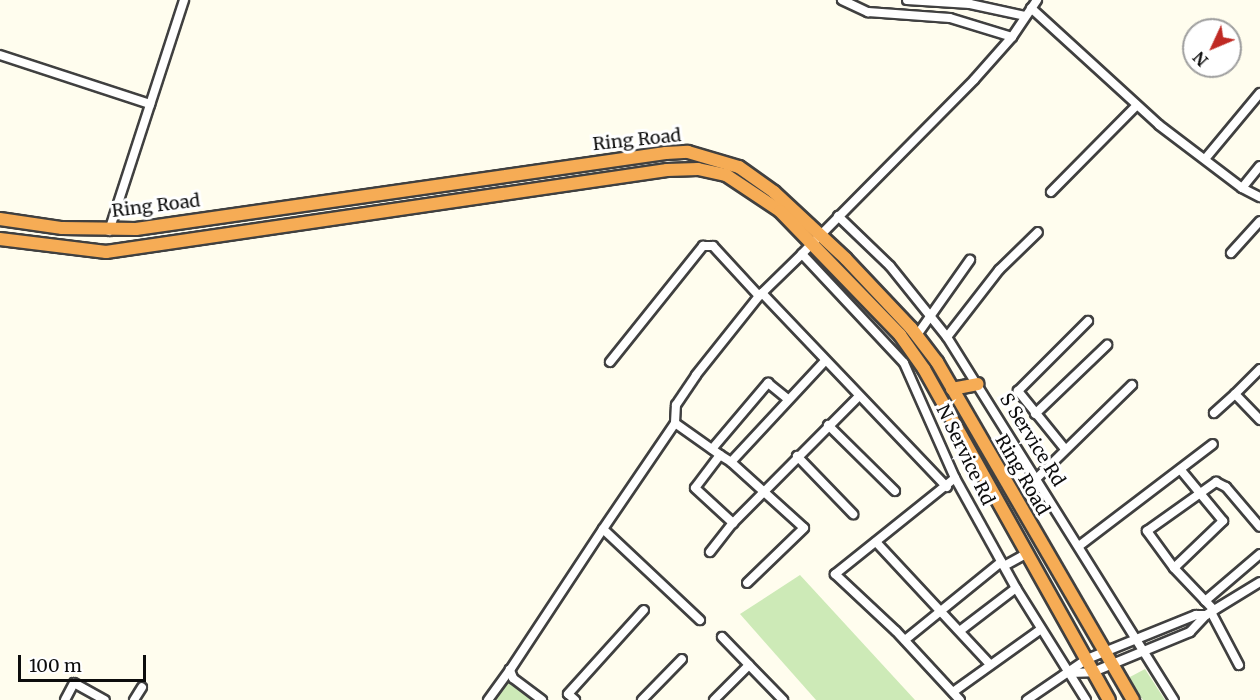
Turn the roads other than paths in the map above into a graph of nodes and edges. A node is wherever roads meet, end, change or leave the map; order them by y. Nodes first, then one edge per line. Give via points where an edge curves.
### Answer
1 (184, 0) edge
2 (842, 0) edge
3 (907, 0) edge
4 (1036, 0) edge
5 (1028, 12) junction
6 (1012, 37) junction
7 (0, 55) edge
8 (1260, 93) edge
9 (150, 104) junction
10 (1137, 105) junction
11 (1205, 159) junction
12 (1260, 166) edge
13 (1242, 188) junction
14 (1051, 192) dead end
15 (1260, 197) edge
16 (838, 216) junction
17 (0, 219) edge
18 (1260, 221) edge
19 (109, 231) junction
20 (1038, 232) dead end
21 (0, 239) edge
22 (816, 239) junction
23 (1231, 253) dead end
24 (802, 254) junction
25 (970, 260) dead end
26 (761, 294) junction
27 (929, 316) junction
28 (1088, 321) dead end
29 (917, 335) junction
30 (947, 337) junction
31 (1107, 345) dead end
32 (825, 361) junction
33 (610, 362) dead end
34 (1260, 369) edge
35 (978, 384) junction
36 (1132, 385) dead end
37 (952, 389) junction
38 (1235, 394) junction
39 (859, 396) junction
40 (788, 399) junction
41 (1214, 413) dead end
42 (1035, 414) junction
43 (1260, 420) edge
44 (675, 423) junction
45 (828, 425) junction
46 (1213, 444) dead end
47 (712, 449) junction
48 (1065, 449) junction
49 (720, 455) junction
50 (797, 456) junction
51 (731, 462) junction
52 (1180, 470) junction
53 (955, 478) junction
54 (1037, 478) junction
55 (947, 487) junction
56 (764, 490) junction
57 (895, 491) dead end
58 (1198, 495) junction
59 (853, 514) dead end
60 (733, 523) junction
61 (1260, 526) edge
62 (603, 529) junction
63 (876, 542) junction
64 (1079, 546) junction
65 (710, 552) dead end
66 (1026, 554) junction
67 (1260, 554) edge
68 (1003, 564) junction
69 (1174, 568) junction
70 (1260, 582) edge
71 (747, 583) dead end
72 (1016, 588) junction
73 (1205, 601) junction
74 (941, 609) junction
75 (644, 610) dead end
76 (1210, 612) junction
77 (700, 620) dead end
78 (1041, 629) junction
79 (961, 630) junction
80 (722, 638) dead end
81 (905, 640) junction
82 (1135, 640) junction
83 (1106, 651) junction
84 (1142, 653) junction
85 (682, 659) dead end
86 (1088, 659) junction
87 (989, 663) junction
88 (749, 664) junction
89 (1111, 665) junction
90 (1239, 665) dead end
91 (510, 670) junction
92 (1093, 672) junction
93 (1070, 673) junction
94 (142, 687) dead end
95 (952, 692) junction
96 (568, 698) edge
97 (65, 700) edge
98 (105, 700) edge
99 (134, 700) edge
100 (488, 700) edge
101 (542, 700) edge
102 (642, 700) edge
103 (714, 700) edge
104 (783, 700) edge
105 (960, 700) edge
106 (1027, 700) edge
107 (1086, 700) edge
108 (1109, 700) edge
109 (1133, 700) edge
110 (1174, 700) edge

1 - 9 street
2 - 6 street via 868,12 950,18
3 - 5 street
4 - 5 street
5 - 6 street
5 - 10 street
6 - 16 street
7 - 9 street
8 - 11 street
9 - 19 street
10 - 11 street
10 - 14 street
11 - 13 street
12 - 13 street
13 - 15 street
16 - 22 street
16 - 27 street, S Service Rd via 890,266
17 - 19 highway, Ring Road
18 - 23 street
19 - 22 highway, Ring Road via 688,152 740,167 774,192
20 - 30 street via 999,270
21 - 22 highway, Ring Road via 106,252 698,169 726,175
22 - 24 street
22 - 29 highway, Ring Road
22 - 66 highway, Ring Road via 900,335 924,369
24 - 26 street
24 - 53 street, N Service Rd via 904,363
25 - 27 street
26 - 32 street
26 - 33 street via 713,246 703,246
26 - 44 street via 676,405
27 - 29 street
27 - 30 street, S Service Rd
28 - 42 street via 1019,388
29 - 37 highway, Ring Road
30 - 35 street, S Service Rd
31 - 42 street
32 - 39 street
32 - 40 street
34 - 38 street
35 - 37 highway
35 - 54 street, S Service Rd
36 - 48 street
37 - 83 highway, Ring Road
38 - 41 street
38 - 43 street
39 - 45 street
39 - 55 street
40 - 47 street via 768,383
40 - 51 street
42 - 48 street
44 - 47 street
44 - 62 street
45 - 50 street
45 - 57 street
46 - 52 street
47 - 49 street
48 - 54 street
49 - 51 street
49 - 60 street via 695,488
50 - 56 street
50 - 59 street
51 - 56 street
52 - 58 street
52 - 64 street
53 - 55 street
53 - 68 street, N Service Rd
54 - 64 street, S Service Rd
55 - 63 street
56 - 60 street
56 - 71 street via 804,528
58 - 61 street via 1220,483
58 - 69 street via 1221,518 1222,525
58 - 69 street via 1147,531
60 - 65 street
62 - 77 street
62 - 91 street
63 - 74 street
63 - 81 street via 834,574
64 - 82 street, S Service Rd
66 - 68 street
66 - 86 highway, Ring Road
67 - 73 street
68 - 72 street, N Service Rd
68 - 74 street
69 - 73 street
70 - 76 street
72 - 78 street, N Service Rd
72 - 79 street
73 - 76 street
74 - 79 street
74 - 81 street
75 - 96 street
76 - 82 street
76 - 84 street via 1195,628
76 - 90 street
78 - 87 street
78 - 93 street, N Service Rd
79 - 87 street
80 - 88 street
81 - 95 street
82 - 83 street
82 - 84 street, S Service Rd
83 - 86 street
83 - 89 highway, Ring Road
84 - 89 street
84 - 110 street, S Service Rd
85 - 102 street
86 - 92 highway, Ring Road
86 - 93 street
87 - 95 street
88 - 103 street
88 - 104 street
89 - 92 street
89 - 109 highway
91 - 100 street
91 - 101 street via 513,678
92 - 93 street
92 - 108 highway
93 - 106 street
93 - 107 street, N Service Rd
94 - 99 street
95 - 105 street
97 - 98 street via 74,683

